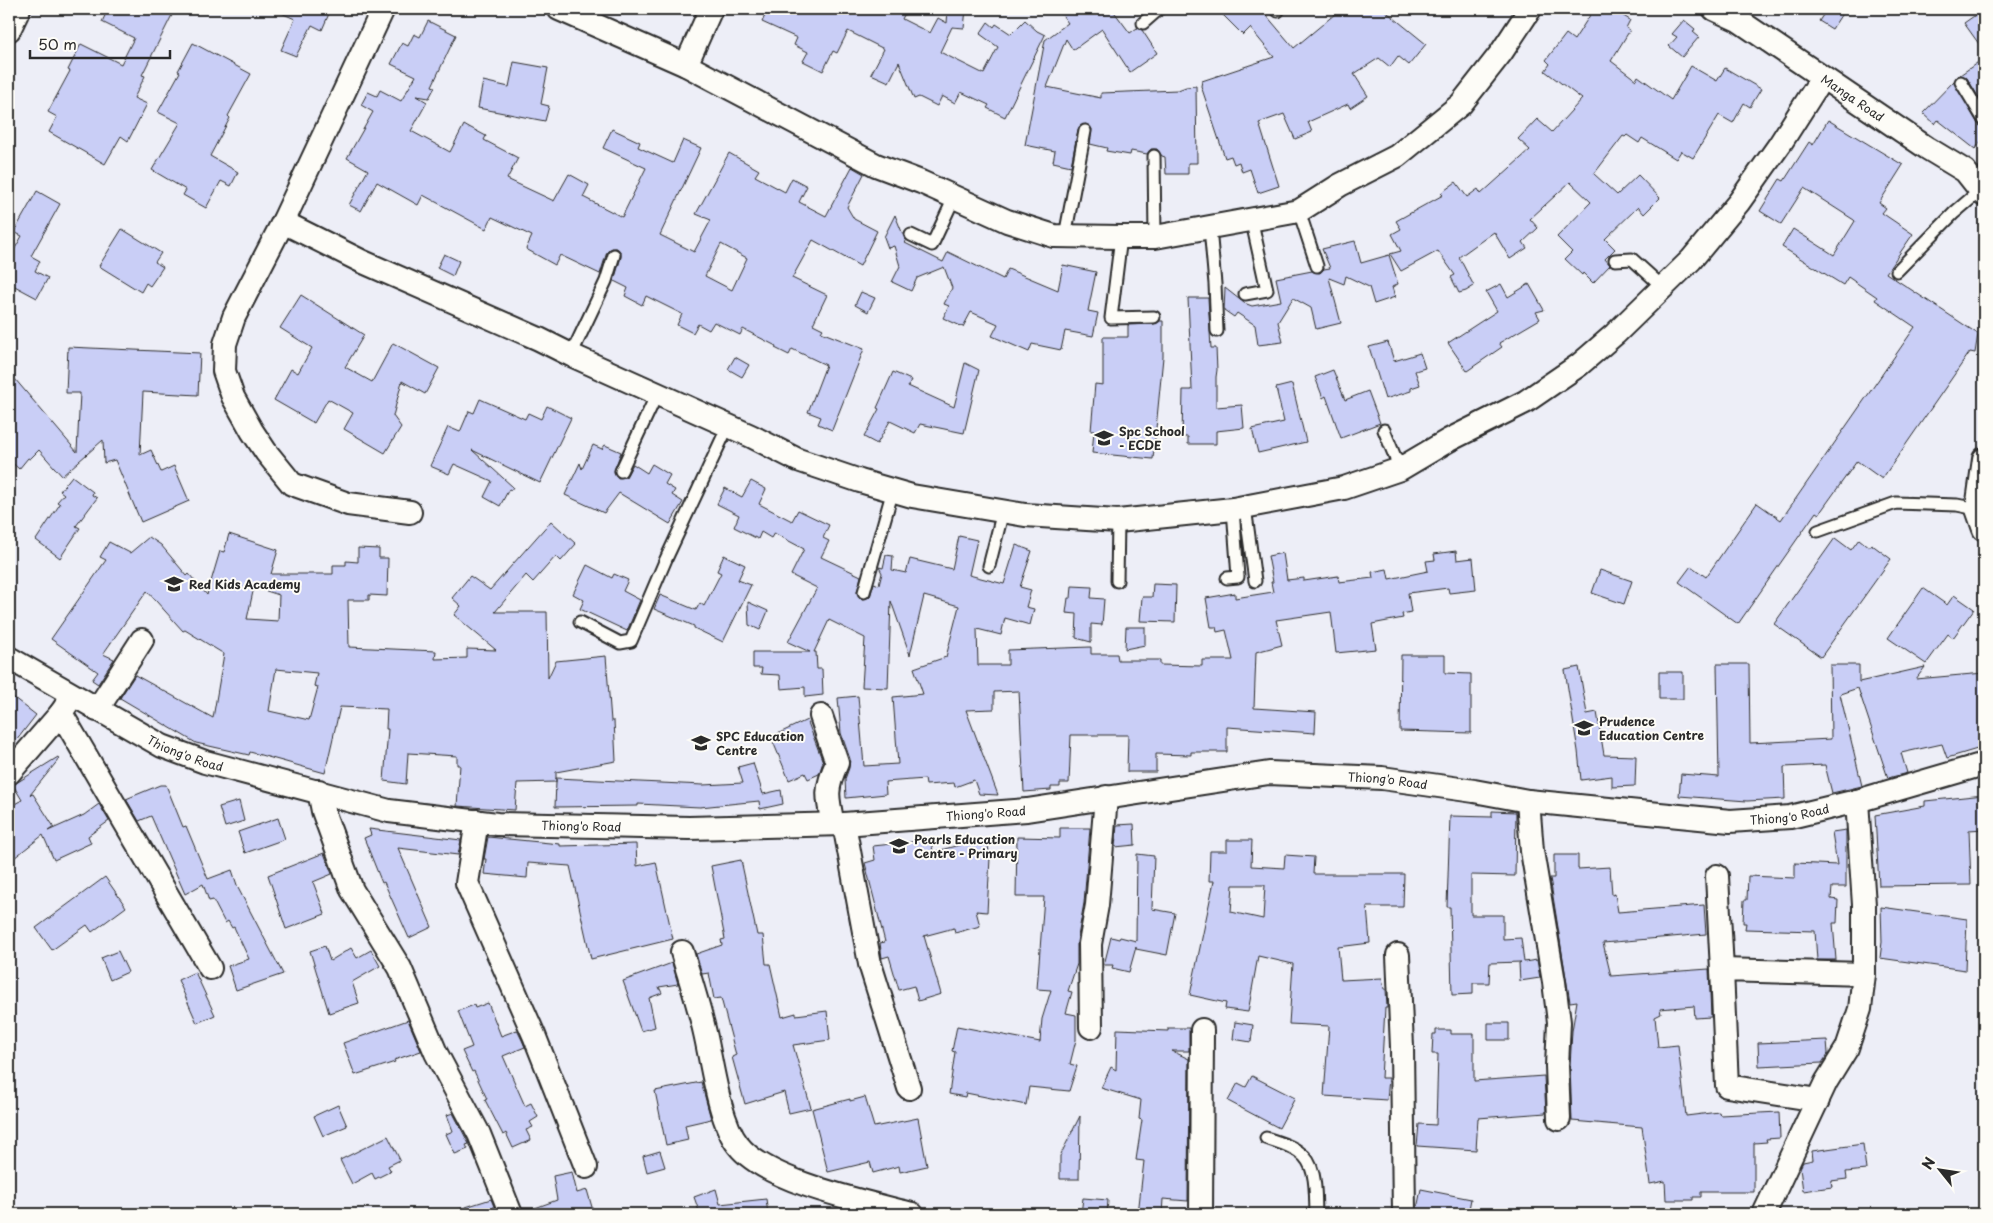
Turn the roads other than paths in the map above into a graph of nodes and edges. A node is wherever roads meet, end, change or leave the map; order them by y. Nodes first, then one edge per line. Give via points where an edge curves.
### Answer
1 (19, 9) edge
2 (383, 9) edge
3 (559, 9) edge
4 (711, 9) edge
5 (1159, 9) edge
6 (1530, 9) edge
7 (1714, 9) edge
8 (1143, 23) dead end
9 (9, 30) edge
10 (686, 65) junction
11 (1822, 78) junction
12 (1961, 82) dead end
13 (1984, 120) edge
14 (1085, 132) dead end
15 (1154, 156) dead end
16 (1983, 191) edge
17 (954, 198) junction
18 (1299, 211) junction
19 (1250, 218) junction
20 (283, 222) junction
21 (1210, 228) junction
22 (911, 235) dead end
23 (1065, 236) junction
24 (1155, 237) junction
25 (1121, 238) junction
26 (614, 255) dead end
27 (1615, 260) dead end
28 (1317, 266) dead end
29 (1897, 271) dead end
30 (1664, 288) junction
31 (1245, 294) dead end
32 (1154, 316) dead end
33 (1217, 331) dead end
34 (571, 355) junction
35 (657, 394) junction
36 (728, 426) junction
37 (1384, 430) dead end
38 (1984, 459) edge
39 (1400, 470) junction
40 (621, 472) dead end
41 (893, 490) junction
42 (1239, 508) junction
43 (1003, 511) junction
44 (410, 512) dead end
45 (1981, 519) edge
46 (1118, 521) junction
47 (1818, 531) dead end
48 (989, 566) dead end
49 (1227, 578) dead end
50 (1117, 581) dead end
51 (1255, 581) dead end
52 (864, 592) dead end
53 (580, 622) dead end
54 (142, 640) dead end
55 (9, 658) edge
56 (67, 705) junction
57 (97, 710) junction
58 (821, 716) dead end
59 (1984, 764) edge
60 (9, 773) edge
61 (319, 791) junction
62 (1106, 798) junction
63 (1528, 801) junction
64 (1858, 801) junction
65 (477, 822) junction
66 (838, 824) junction
67 (1717, 876) dead end
68 (682, 952) dead end
69 (1398, 955) dead end
70 (210, 968) dead end
71 (1722, 970) junction
72 (1864, 974) junction
73 (1091, 1027) dead end
74 (1202, 1030) dead end
75 (910, 1088) dead end
76 (1818, 1100) junction
77 (1559, 1119) dead end
78 (1266, 1138) dead end
79 (586, 1167) dead end
80 (511, 1214) edge
81 (912, 1214) edge
82 (1201, 1214) edge
83 (1316, 1214) edge
84 (1404, 1214) edge
85 (1764, 1214) edge

1 - 9 street
2 - 20 street
3 - 10 street
4 - 10 street
5 - 8 lane
6 - 18 street via 1461,104 1397,156
7 - 11 street, Manga Road via 1738,20
10 - 17 street via 876,165
11 - 16 street, Manga Road via 1965,171
11 - 30 street via 1739,202
12 - 13 lane
14 - 23 lane
15 - 24 lane
16 - 29 lane via 1954,212
17 - 22 lane via 932,244
17 - 23 street via 1007,221 1054,236
18 - 19 street
18 - 28 lane
19 - 21 street
19 - 31 lane via 1267,290
20 - 34 street via 361,261
20 - 44 street via 234,317 225,344 224,371 232,397 266,452 292,484 348,504
21 - 24 street
21 - 33 lane
23 - 25 street
24 - 25 street
25 - 32 lane via 1111,318
26 - 34 lane via 606,280
27 - 30 lane via 1632,259
30 - 39 street via 1579,365 1526,402 1449,440
34 - 35 street
35 - 36 street
35 - 40 lane
36 - 41 street via 798,460
36 - 53 lane via 631,641 620,643
37 - 39 lane
38 - 45 street
39 - 42 street via 1344,488
41 - 43 street
41 - 52 lane
42 - 46 street
42 - 49 lane via 1238,577
42 - 51 lane
43 - 46 street
43 - 48 lane
45 - 47 lane via 1957,505 1896,502
46 - 50 lane
54 - 57 street
55 - 56 street, Thiong'o Road
56 - 57 street, Thiong'o Road
56 - 60 street
56 - 70 street
57 - 61 street, Thiong'o Road via 162,746 205,762
58 - 66 street via 836,763 828,781 828,798
59 - 64 street, Thiong'o Road
61 - 65 street, Thiong'o Road via 390,811
61 - 80 street via 352,890 400,968 436,1053 479,1134
62 - 63 street, Thiong'o Road via 1269,774 1382,778
62 - 66 street, Thiong'o Road via 1027,810
62 - 73 street via 1097,906 1090,944
63 - 64 street, Thiong'o Road via 1730,821 1790,817
63 - 77 street via 1532,851 1559,1022
64 - 72 street
65 - 66 street, Thiong'o Road via 689,828
65 - 79 street via 468,882
66 - 75 street via 870,964
67 - 71 street
68 - 81 street via 705,1030 726,1125 738,1146 757,1162 798,1183
69 - 84 street
71 - 72 street
71 - 76 street via 1728,1086
72 - 76 street via 1860,1009 1847,1048
74 - 82 street
76 - 85 street
78 - 83 lane via 1299,1151 1308,1160 1314,1178

